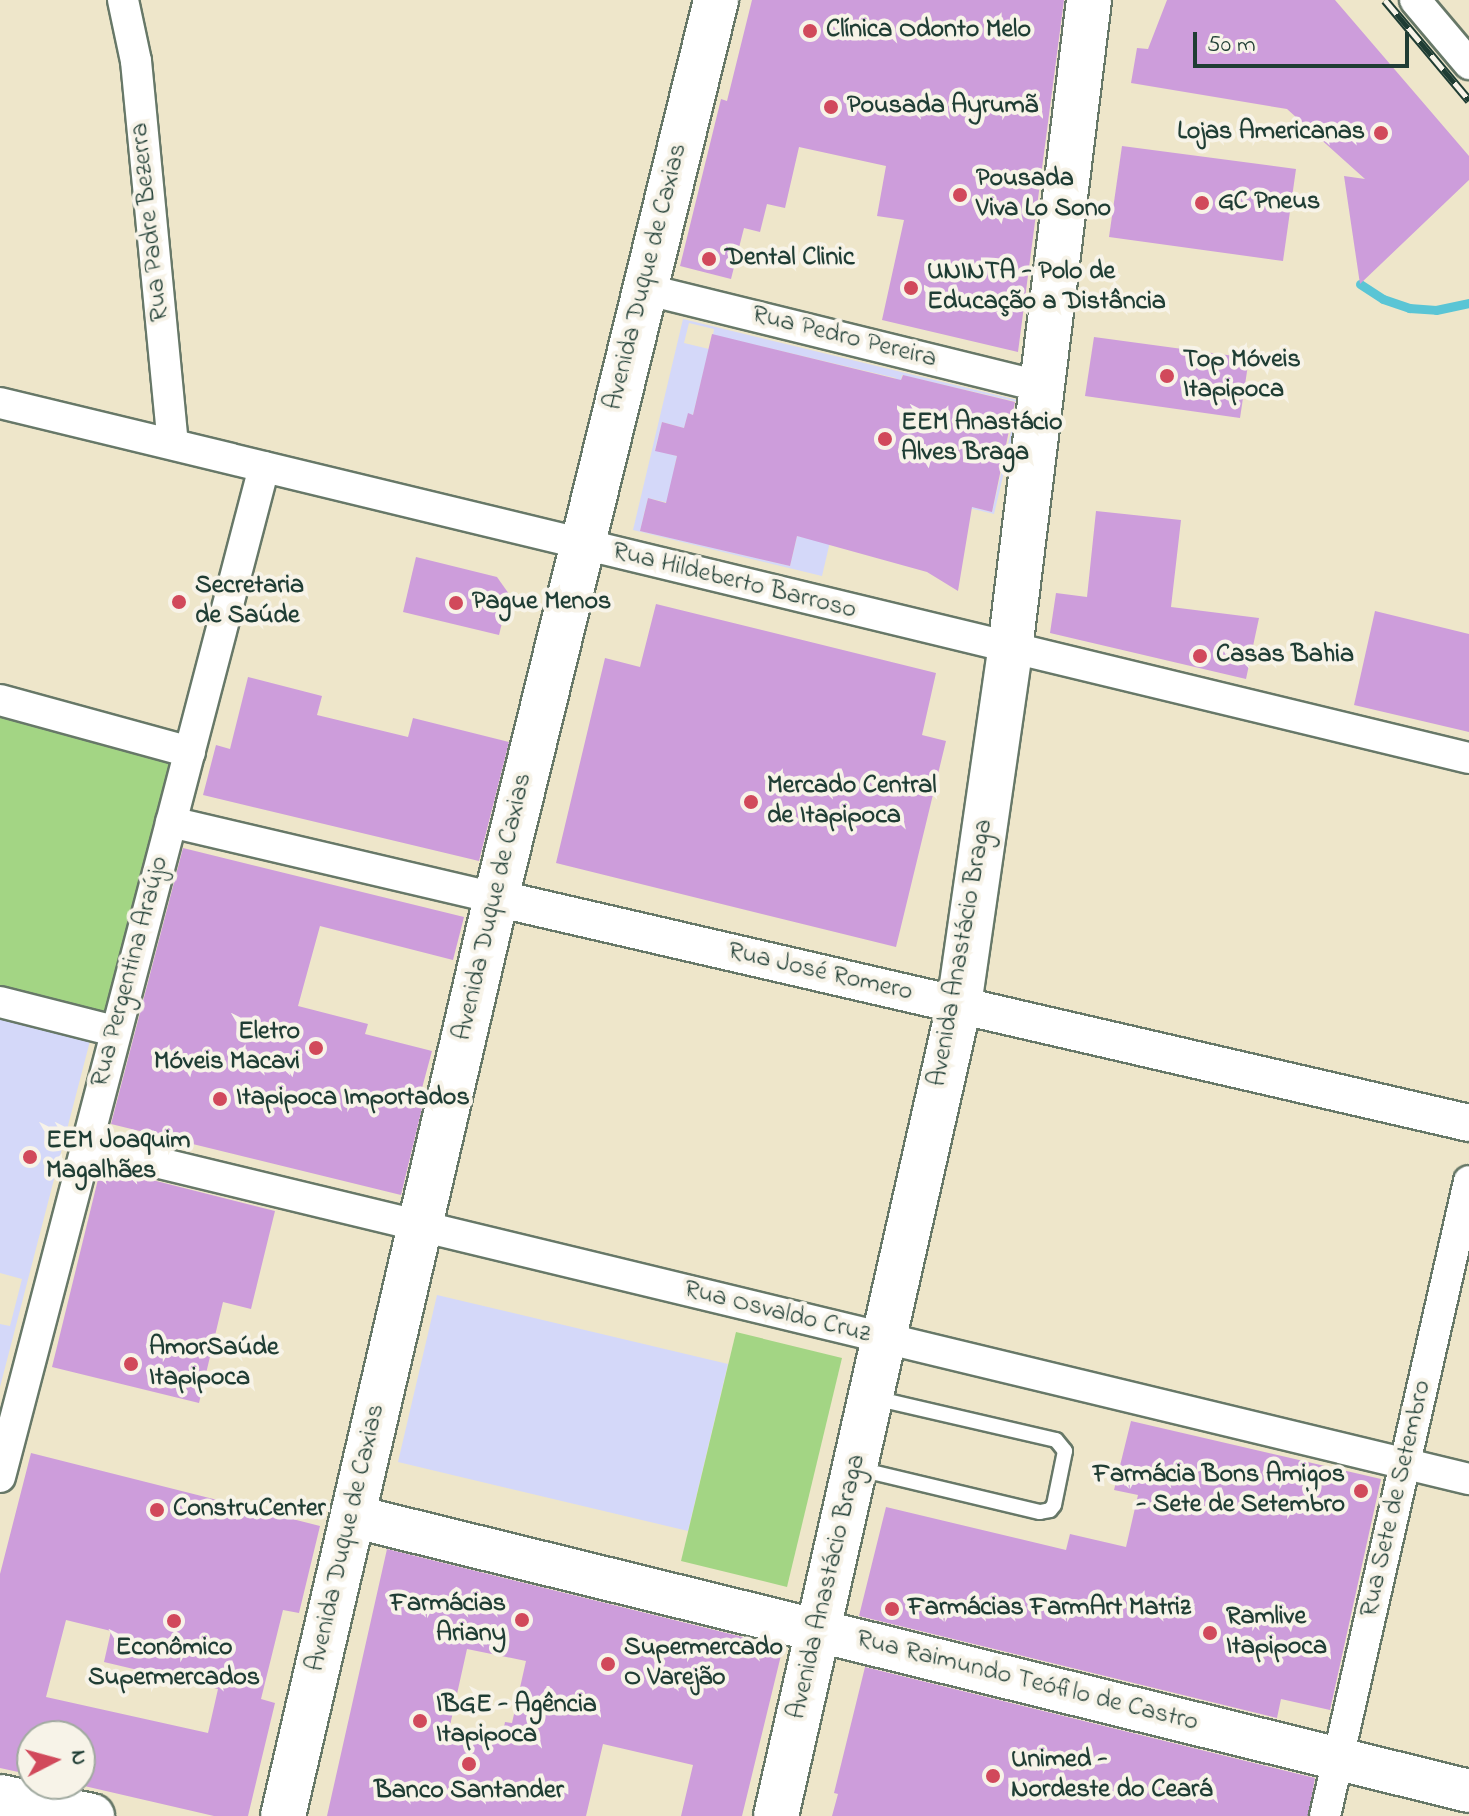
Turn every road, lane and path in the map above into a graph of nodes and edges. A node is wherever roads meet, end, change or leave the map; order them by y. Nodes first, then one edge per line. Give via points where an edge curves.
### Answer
1 (123, 0) edge
2 (716, 0) edge
3 (1089, 0) edge
4 (1115, 0) edge
5 (1415, 0) edge
6 (1469, 64) edge
7 (1080, 78) junction
8 (644, 289) junction
9 (1044, 387) junction
10 (0, 403) edge
11 (173, 444) junction
12 (264, 467) junction
13 (580, 545) junction
14 (1010, 649) junction
15 (0, 700) edge
16 (190, 752) junction
17 (1469, 758) edge
18 (171, 822) junction
19 (496, 898) junction
20 (0, 1002) edge
21 (959, 1005) junction
22 (115, 1031) junction
23 (1469, 1123) edge
24 (85, 1145) junction
25 (1469, 1181) edge
26 (418, 1227) junction
27 (884, 1339) junction
28 (871, 1397) junction
29 (1405, 1463) junction
30 (855, 1468) junction
31 (0, 1477) edge
32 (1469, 1479) edge
33 (352, 1516) junction
34 (819, 1630) junction
35 (1338, 1759) junction
36 (1469, 1791) edge
37 (0, 1797) edge
38 (92, 1816) edge
39 (283, 1816) edge
40 (776, 1816) edge
41 (1325, 1816) edge

1 - 11 street, Rua Padre Bezerra via 136,61
2 - 8 main road, Avenida Duque de Caxias
3 - 7 main road, Avenida Anastácio Braga
4 - 7 main road, Avenida Anastácio Braga
5 - 6 street
7 - 9 main road, Avenida Anastácio Braga
8 - 9 street, Rua Pedro Pereira
8 - 13 main road, Avenida Duque de Caxias
9 - 14 main road, Avenida Anastácio Braga
10 - 11 street, Rua Hildeberto Barroso
11 - 12 street, Rua Hildeberto Barroso
12 - 13 street, Rua Hildeberto Barroso
12 - 16 street, Rua Pergentina Araújo
13 - 14 street, Rua Hildeberto Barroso
13 - 19 main road, Avenida Duque de Caxias
14 - 17 street, Rua Hildeberto Barroso
14 - 21 main road, Avenida Anastácio Braga
15 - 16 street
16 - 18 street, Rua Pergentina Araújo
18 - 19 street, Rua José Romero
18 - 22 street, Rua Pergentina Araújo
19 - 21 street, Rua José Romero
19 - 26 main road, Avenida Duque de Caxias
20 - 22 street
21 - 23 street, Rua José Romero
21 - 27 main road, Avenida Anastácio Braga
22 - 24 street, Rua Pergentina Araújo
24 - 26 street, Rua Osvaldo Cruz
24 - 31 street, Rua Pergentina Araújo
25 - 29 street, Rua Sete de Setembro
26 - 27 street, Rua Osvaldo Cruz
26 - 33 main road, Avenida Duque de Caxias
27 - 28 main road, Avenida Anastácio Braga
27 - 29 street, Rua Osvaldo Cruz
28 - 30 main road, Avenida Anastácio Braga
28 - 30 lane via 1056,1440 1065,1451 1054,1505 1040,1512
29 - 32 street, Rua Osvaldo Cruz
29 - 35 street, Rua Sete de Setembro
30 - 34 main road, Avenida Anastácio Braga
33 - 34 main road, Rua Raimundo Teófilo de Castro
33 - 39 main road, Avenida Duque de Caxias
34 - 35 main road, Rua Raimundo Teófilo de Castro
34 - 40 main road, Avenida Anastácio Braga
35 - 36 main road, Rua Raimundo Teófilo de Castro
35 - 41 street, Rua Sete de Setembro
37 - 38 main road

